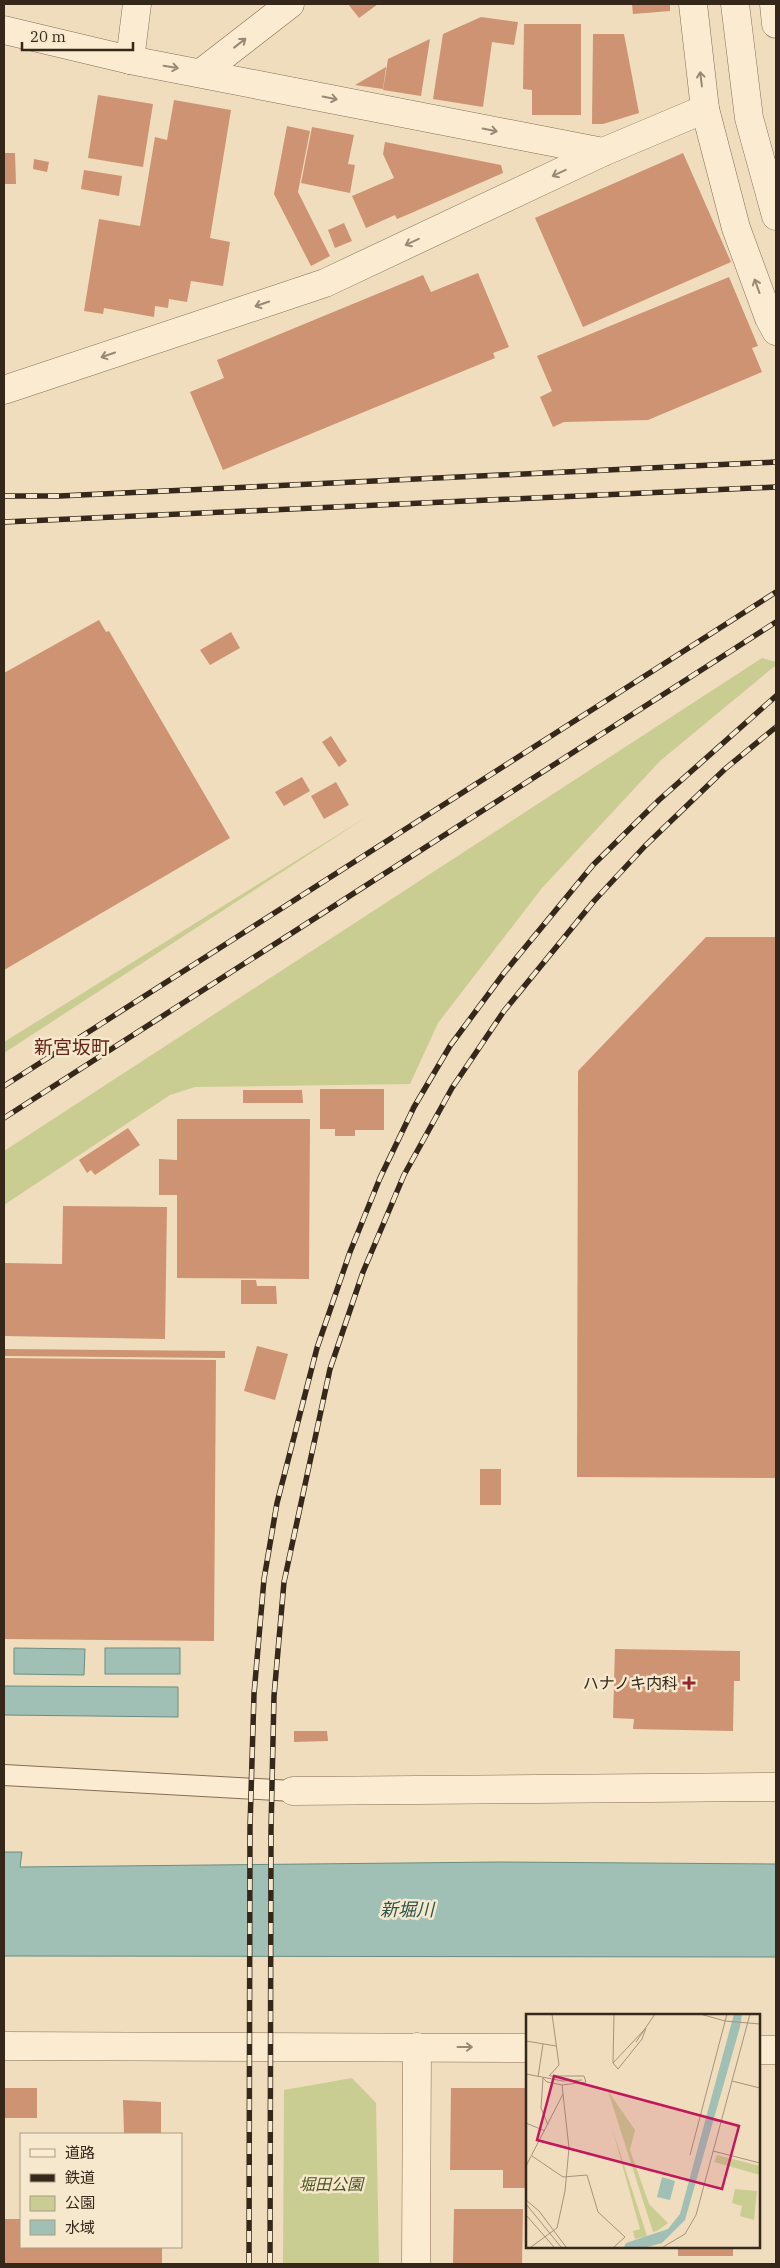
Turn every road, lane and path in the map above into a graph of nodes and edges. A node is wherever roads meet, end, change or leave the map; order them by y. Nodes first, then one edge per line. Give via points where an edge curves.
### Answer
1 (136, 4) edge
2 (290, 4) edge
3 (693, 4) edge
4 (735, 4) edge
5 (774, 4) edge
6 (776, 24) edge
7 (4, 30) edge
8 (130, 60) junction
9 (201, 73) junction
10 (705, 109) junction
11 (603, 152) junction
12 (776, 216) edge
13 (776, 330) edge
14 (4, 390) edge
15 (4, 1775) edge
16 (776, 1787) edge
17 (293, 1791) joint
18 (4, 2046) edge
19 (417, 2047) junction
20 (526, 2048) edge
21 (760, 2050) edge
22 (776, 2050) edge
23 (416, 2264) edge

1 - 8 street
9 -> 2 street
10 -> 3 street
4 - 12 street via 749,118
5 - 6 street
7 - 8 street
8 -> 9 street
9 -> 11 street
10 - 11 street
13 -> 10 street via 736,228
11 -> 14 street via 325,283
15 - 17 lane
16 - 17 street
18 - 19 street
19 -> 20 street
19 - 23 street
21 - 22 street

